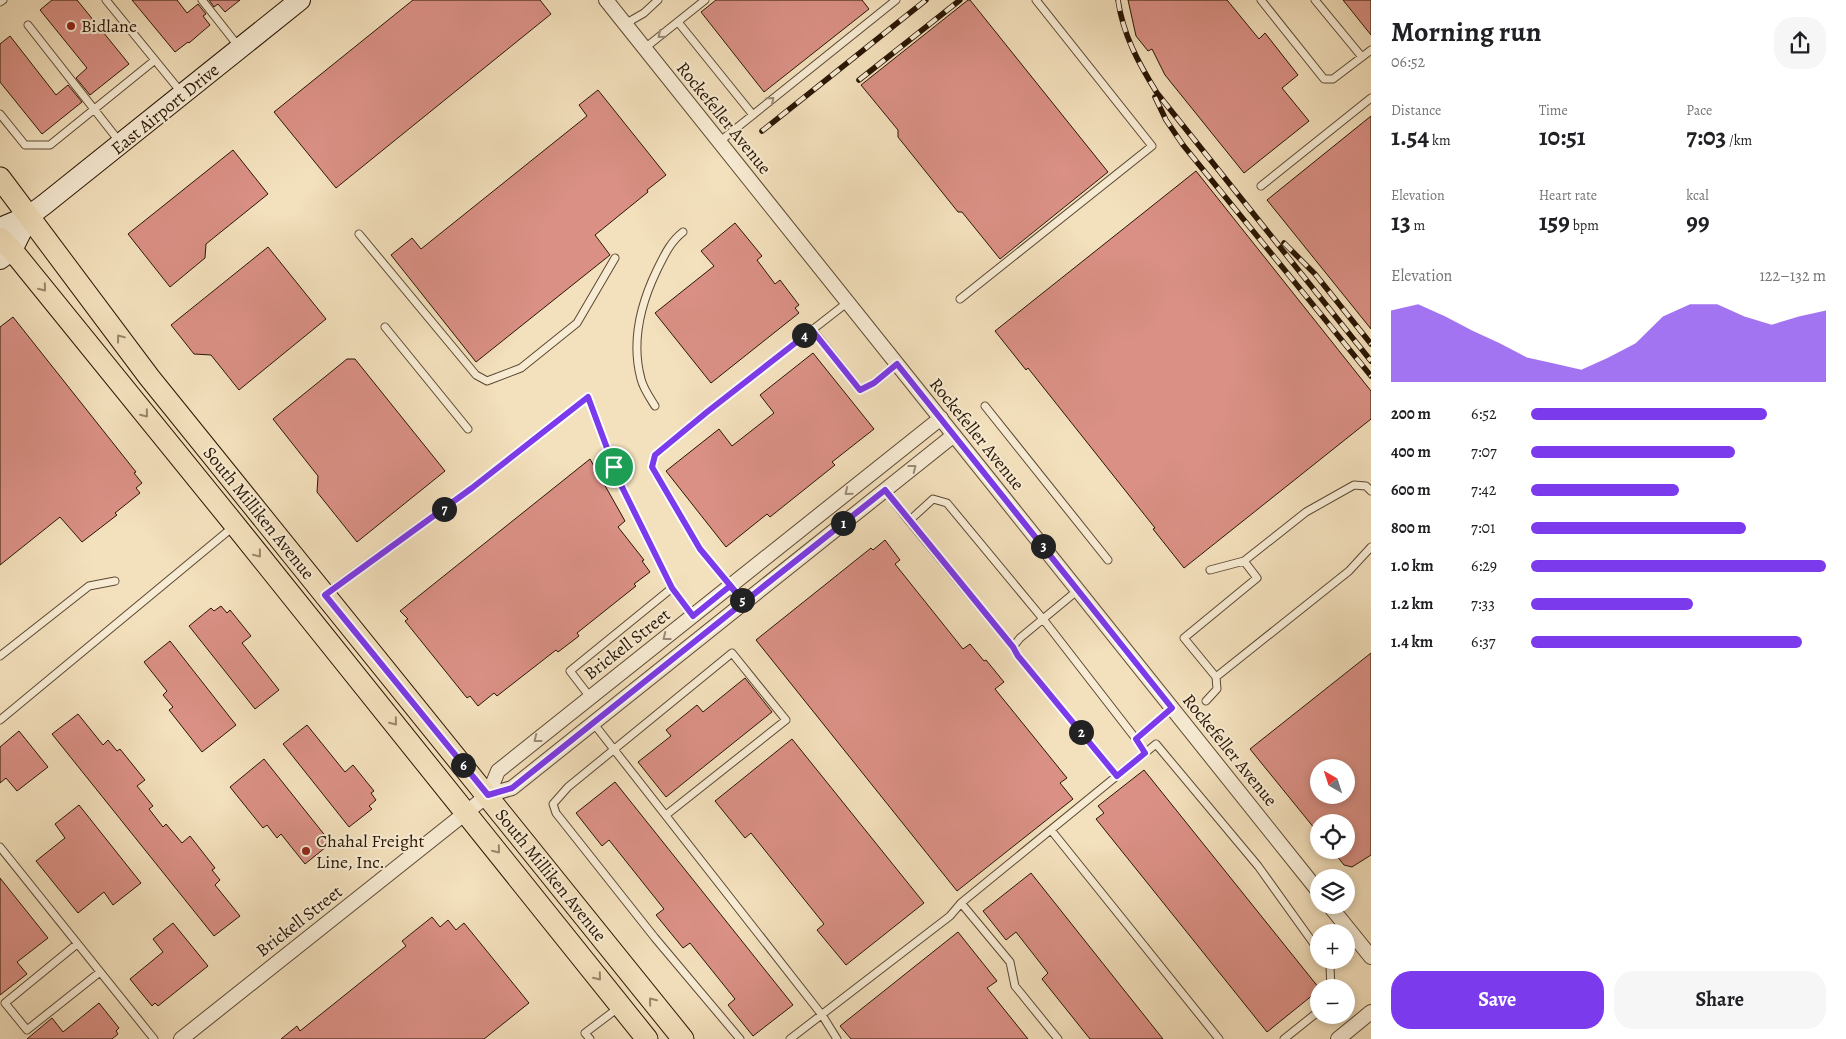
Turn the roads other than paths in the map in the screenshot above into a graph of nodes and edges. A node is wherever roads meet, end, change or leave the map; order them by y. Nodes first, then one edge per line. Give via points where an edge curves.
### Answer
1 (106, 0) edge
2 (202, 0) edge
3 (300, 0) edge
4 (606, 0) edge
5 (658, 0) edge
6 (705, 0) edge
7 (896, 0) edge
8 (1036, 0) edge
9 (1261, 0) edge
10 (1315, 0) edge
11 (678, 22) junction
12 (625, 24) junction
13 (28, 26) dead end
14 (240, 48) junction
15 (645, 48) junction
16 (1371, 50) edge
17 (1362, 57) junction
18 (155, 60) junction
19 (182, 94) junction
20 (1371, 98) edge
21 (94, 110) junction
22 (0, 114) edge
23 (753, 115) junction
24 (719, 142) junction
25 (121, 144) junction
26 (0, 178) edge
27 (1261, 186) dead end
28 (29, 216) junction
29 (0, 228) edge
30 (683, 232) dead end
31 (359, 234) dead end
32 (4, 249) edge
33 (615, 258) dead end
34 (960, 299) dead end
35 (848, 302) junction
36 (385, 327) dead end
37 (812, 330) junction
38 (897, 364) junction
39 (656, 406) dead end
40 (985, 406) dead end
41 (940, 418) junction
42 (468, 429) dead end
43 (954, 435) junction
44 (885, 490) junction
45 (1371, 492) edge
46 (909, 521) junction
47 (235, 525) junction
48 (1371, 546) edge
49 (1108, 560) dead end
50 (1244, 561) junction
51 (1210, 570) dead end
52 (115, 582) dead end
53 (730, 586) junction
54 (672, 588) junction
55 (1078, 590) junction
56 (325, 595) junction
57 (744, 602) junction
58 (693, 616) junction
59 (1043, 619) junction
60 (1013, 647) junction
61 (0, 656) edge
62 (1216, 677) junction
63 (590, 697) junction
64 (1206, 701) dead end
65 (1172, 708) junction
66 (0, 720) edge
67 (594, 724) junction
68 (1136, 739) junction
69 (614, 750) junction
70 (1145, 753) junction
71 (1117, 776) junction
72 (488, 795) junction
73 (466, 812) junction
74 (666, 815) junction
75 (1051, 830) junction
76 (0, 847) edge
77 (1310, 881) edge
78 (961, 902) junction
79 (1336, 914) edge
80 (1310, 938) edge
81 (77, 944) junction
82 (1371, 957) edge
83 (100, 972) junction
84 (620, 1006) junction
85 (1371, 1012) edge
86 (821, 1014) junction
87 (1310, 1018) edge
88 (154, 1039) edge
89 (181, 1039) edge
90 (590, 1039) edge
91 (647, 1039) edge
92 (682, 1039) edge
93 (740, 1039) edge
94 (790, 1039) edge
95 (837, 1039) edge
96 (1058, 1039) edge
97 (1219, 1039) edge
98 (1284, 1039) edge
99 (1338, 1039) edge

1 - 18 lane
2 - 14 lane
3 - 14 main road, East Airport Drive
4 - 12 street, Rockefeller Avenue
5 - 12 lane
6 - 11 lane
23 -> 7 lane
8 - 34 lane via 1152,146
9 - 17 lane via 1324,79 1334,79
10 - 17 lane
11 -> 15 lane
11 - 23 lane
12 - 15 street, Rockefeller Avenue
13 - 21 lane
14 - 19 main road, East Airport Drive
15 - 24 street, Rockefeller Avenue
16 - 17 lane
18 - 19 lane
18 - 21 lane
19 - 25 main road, East Airport Drive
20 - 27 lane
21 - 22 lane via 50,145 25,144
21 - 25 lane
23 - 24 lane
24 - 35 street, Rockefeller Avenue
25 - 28 main road, East Airport Drive
26 - 28 main road, South Milliken Avenue
28 - 29 main road, East Airport Drive
28 - 32 main road, East Airport Drive
56 -> 28 main road, South Milliken Avenue via 149,377
30 - 39 lane via 667,250 641,310 638,356 641,380
31 - 33 lane via 476,375 487,381 521,368 577,323
32 -> 47 main road, South Milliken Avenue
35 - 37 lane
35 - 38 street, Rockefeller Avenue
36 - 42 lane
37 - 38 lane via 860,390
37 - 53 lane via 655,455 652,467 700,549
38 - 41 street, Rockefeller Avenue
40 - 49 lane
41 - 43 street, Rockefeller Avenue
41 -> 53 street, Brickell Street
44 -> 43 street, Brickell Street
43 - 55 street, Rockefeller Avenue
44 - 46 lane
44 - 57 street, Brickell Street
45 - 50 lane via 1366,486 1354,485 1306,512
46 - 59 lane via 933,499 947,504
46 - 60 lane
47 - 66 lane
47 -> 73 main road, South Milliken Avenue
48 - 62 lane via 1349,571
50 - 51 lane
50 - 62 lane via 1257,578 1184,638
52 - 61 lane via 88,586
53 - 57 lane
53 - 58 street, Brickell Street
54 - 56 lane via 619,481 588,397 472,488
54 - 58 lane
54 - 63 lane via 570,671
55 - 59 lane
55 - 65 street, Rockefeller Avenue
56 - 72 main road, South Milliken Avenue
57 - 67 street, Brickell Street
58 -> 63 street, Brickell Street
59 - 60 lane
59 - 68 lane
60 - 71 lane
62 - 64 lane via 1217,689
63 -> 72 street, Brickell Street via 498,770
65 - 68 lane
65 - 77 street, Rockefeller Avenue
67 - 69 lane
67 - 72 street, Brickell Street via 512,788
68 - 70 lane
69 - 74 lane
69 - 74 lane via 732,653 786,720
69 - 93 lane via 568,787 553,804 556,813
70 - 71 lane
70 - 80 lane via 1156,744 1258,866
71 - 75 lane
72 - 73 street, Brickell Street
92 -> 72 main road, South Milliken Avenue
73 -> 84 main road, South Milliken Avenue
73 - 89 street, Brickell Street
74 - 86 lane
75 - 78 lane
75 - 97 lane
76 - 81 lane
78 - 86 lane via 950,916
78 - 96 lane via 1010,962 1015,986
79 - 82 street
81 - 83 lane
81 - 83 lane via 5,1002 27,1030
83 - 88 lane
84 - 90 lane via 585,1032
84 - 91 main road, South Milliken Avenue
85 - 99 street
86 - 94 lane
86 - 95 lane
87 - 98 lane

